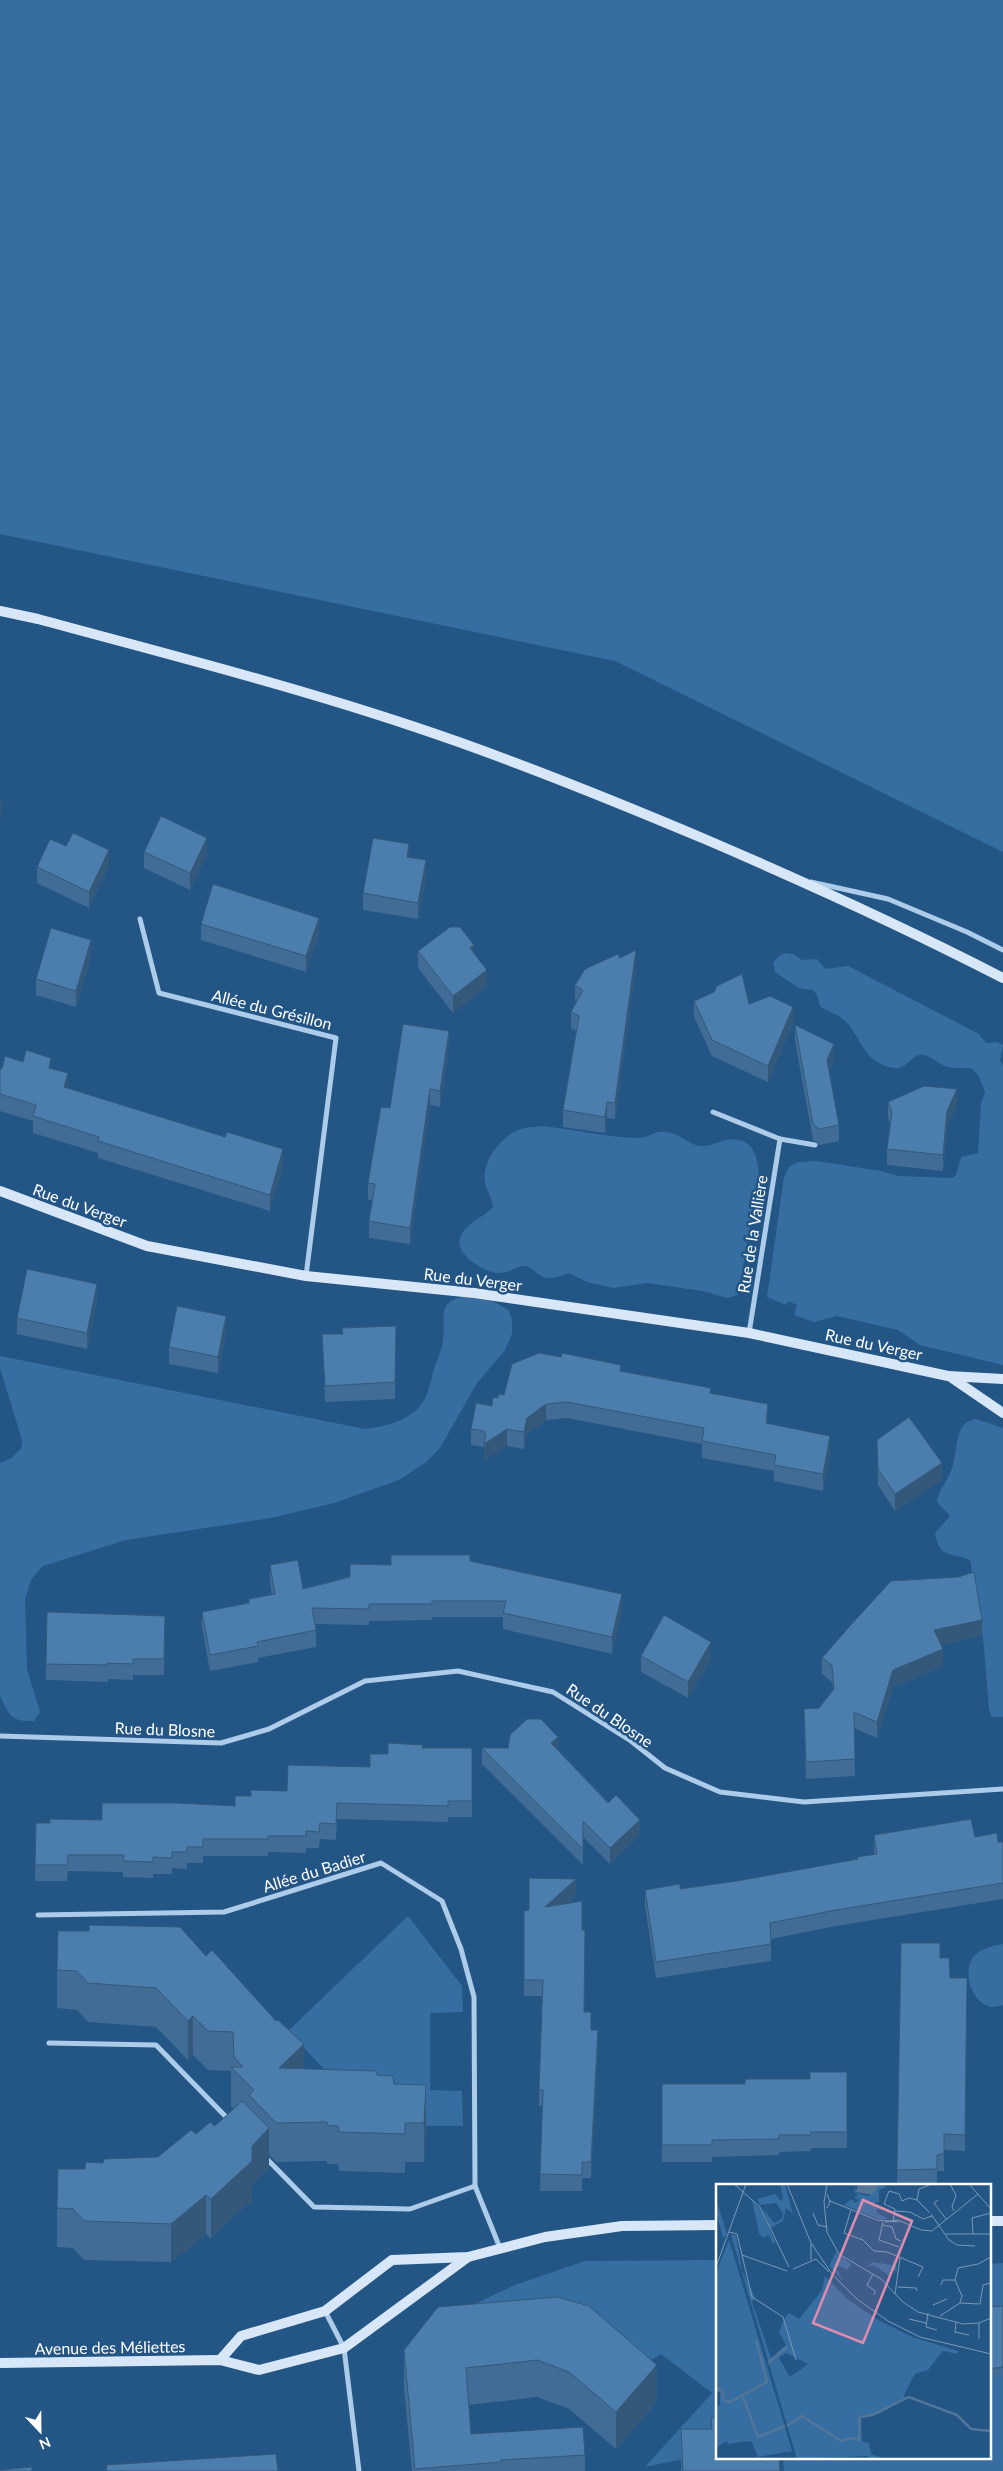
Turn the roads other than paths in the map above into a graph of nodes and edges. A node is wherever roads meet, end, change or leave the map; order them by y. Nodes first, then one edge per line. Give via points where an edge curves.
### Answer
1 (0, 611) edge
2 (793, 877) junction
3 (140, 919) dead end
4 (1003, 950) edge
5 (1003, 978) edge
6 (713, 1112) dead end
7 (780, 1139) junction
8 (815, 1146) dead end
9 (0, 1191) edge
10 (306, 1276) junction
11 (749, 1333) junction
12 (948, 1376) junction
13 (1003, 1379) edge
14 (1003, 1412) edge
15 (0, 1736) edge
16 (1003, 1789) edge
17 (38, 1915) dead end
18 (49, 2043) dead end
19 (233, 2124) edge
20 (261, 2152) edge
21 (475, 2186) junction
22 (990, 2221) edge
23 (1003, 2221) edge
24 (716, 2225) edge
25 (500, 2248) junction
26 (468, 2257) junction
27 (325, 2311) junction
28 (344, 2348) junction
29 (220, 2360) junction
30 (0, 2363) edge
31 (360, 2471) edge

1 - 2 street via 266,680 414,726 600,795
2 - 4 street via 888,899
2 - 5 street
3 - 10 street, Allée du Grésillon via 159,993 336,1038
6 - 7 street
7 - 8 street
7 - 11 street, Rue de la Vallière
9 - 10 street, Rue du Verger via 147,1246
10 - 11 street, Rue du Verger via 474,1293
11 - 12 street, Rue du Verger
12 - 13 street, Rue du Verger
12 - 14 street, Rue du Verger
15 - 16 street, Rue du Blosne via 221,1743 269,1729 364,1680 458,1671 553,1692 631,1741 665,1768 720,1792 804,1802
17 - 21 street, Allée du Badier via 224,1912 381,1863 442,1901 461,1949 474,1997
18 - 19 street via 156,2045
20 - 21 street via 314,2207 410,2210
21 - 25 street, Allée du Badier
22 - 23 street
24 - 25 street, Avenue des Méliettes via 622,2226 545,2237
25 - 26 street, Avenue des Méliettes
26 - 27 street, Avenue des Méliettes via 392,2260
26 - 28 street, Avenue des Méliettes
27 - 28 street
27 - 29 street, Avenue des Méliettes via 242,2336
28 - 29 street, Avenue des Méliettes via 260,2370
28 - 31 street
29 - 30 street, Avenue des Méliettes

